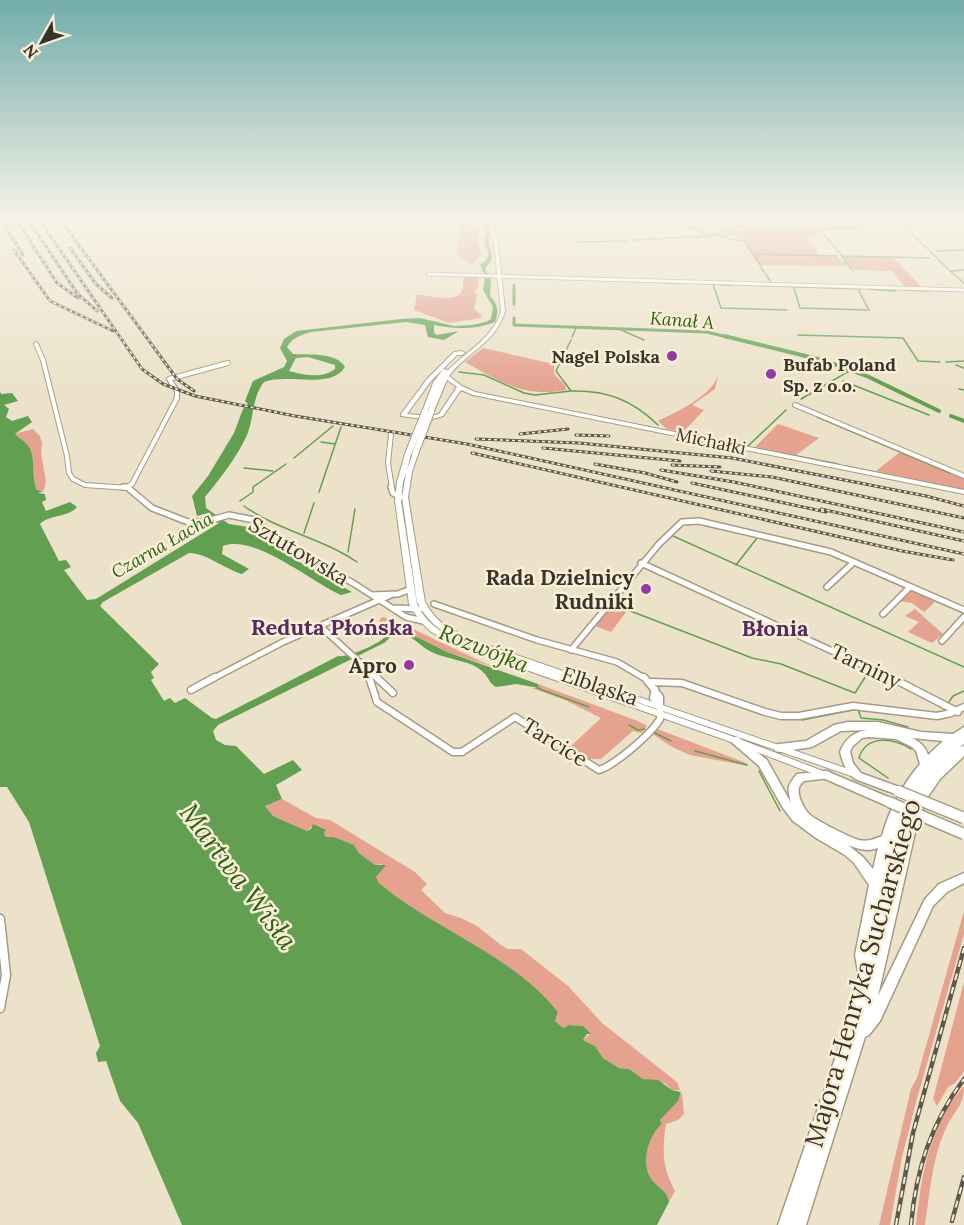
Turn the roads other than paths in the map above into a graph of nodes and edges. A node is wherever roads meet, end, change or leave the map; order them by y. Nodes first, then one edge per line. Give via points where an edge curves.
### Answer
1 (499, 275) edge
2 (504, 275) edge
3 (964, 290) edge
4 (488, 336) junction
5 (36, 344) dead end
6 (459, 353) junction
7 (228, 363) dead end
8 (431, 377) junction
9 (443, 379) junction
10 (460, 387) junction
11 (795, 405) dead end
12 (391, 434) dead end
13 (964, 476) edge
14 (127, 487) junction
15 (964, 492) edge
16 (402, 497) junction
17 (221, 517) joint
18 (854, 562) junction
19 (641, 563) junction
20 (827, 587) dead end
21 (910, 587) junction
22 (411, 589) junction
23 (393, 594) junction
24 (372, 595) junction
25 (382, 601) junction
26 (434, 604) dead end
27 (392, 607) junction
28 (420, 609) junction
29 (964, 610) edge
30 (884, 614) dead end
31 (964, 617) edge
32 (423, 621) junction
33 (320, 626) junction
34 (942, 641) dead end
35 (571, 650) junction
36 (367, 669) junction
37 (650, 682) junction
38 (655, 689) junction
39 (191, 690) dead end
40 (393, 693) dead end
41 (653, 698) junction
42 (640, 700) junction
43 (964, 708) edge
44 (660, 711) junction
45 (958, 712) junction
46 (964, 731) edge
47 (959, 738) edge
48 (734, 740) junction
49 (779, 748) junction
50 (964, 750) edge
51 (925, 763) junction
52 (826, 775) junction
53 (858, 776) junction
54 (964, 818) edge
55 (964, 834) edge
56 (886, 840) junction
57 (964, 878) edge
58 (876, 886) junction
59 (0, 918) edge
60 (865, 977) junction
61 (0, 1008) edge
62 (860, 1036) junction
63 (793, 1221) edge

1 - 4 main road, Elbląska via 503,315
2 - 3 street
4 - 6 main road, Elbląska
4 - 9 main road, Elbląska
5 - 14 street via 69,473 86,485
6 - 8 main road, Elbląska
6 - 9 main road, Elbląska
7 - 14 street via 170,378 177,398
8 - 9 main road
8 - 10 main road, Elbląska via 403,415 441,415
9 - 10 main road
9 - 16 main road, Elbląska, bridge via 400,482
10 - 15 main road, Michałki
11 - 13 street
12 - 16 street, Elbląska via 388,473 393,494
14 - 17 street, Sztutowska via 152,508 188,522
16 - 22 main road, Elbląska
16 - 28 main road, Elbląska
17 - 24 street, Sztutowska via 258,522 293,551
18 - 19 street via 817,549 693,520 682,522
18 - 20 street
18 - 21 street
19 - 35 street
19 - 45 street, Tarniny via 863,664
21 - 29 street
21 - 30 street
22 - 23 street, Sztutowska
22 - 28 main road, Elbląska
23 - 24 street, Sztutowska
23 - 25 street
24 - 25 street, Sztutowska
25 - 27 street, Sztutowska
25 - 33 street
26 - 35 street
27 - 28 street, Sztutowska
27 - 32 street, Sztutowska via 406,617
28 - 32 main road, Elbląska
28 - 42 main road, Elbląska via 457,636
31 - 34 street
32 - 44 main road, Elbląska via 452,641
33 - 36 street
33 - 39 street
35 - 37 street via 628,667
36 - 40 street
36 - 44 street, Tarcice via 377,702 453,752 462,752 515,717 599,770 660,720
37 - 38 street
37 - 45 street via 675,681 782,716 855,705 928,717
38 - 41 street
38 - 44 street via 662,701
41 - 42 street
41 - 44 street
42 - 44 main road, Elbląska
43 - 45 street
44 - 48 main road, Elbląska
44 - 49 main road, Elbląska
46 - 47 highway
47 - 49 highway via 921,736 878,726 848,726 808,744
47 - 51 highway
47 - 60 highway, Majora Henryka Sucharskiego via 931,766 901,816
48 - 52 main road, Elbląska
48 - 58 highway via 763,764 798,819 853,853 867,867
49 - 53 main road, Elbląska
50 - 62 highway, Majora Henryka Sucharskiego via 936,776 910,824 884,950
51 - 53 highway via 921,750 908,738 869,733 854,738 845,752 848,764
51 - 56 highway via 901,797
52 - 55 main road, Elbląska, bridge
52 - 56 highway via 801,777 794,785 798,807 806,818 861,845
53 - 54 main road, Elbląska, bridge
56 - 58 highway
57 - 62 highway via 937,893 924,912 875,1017
58 - 60 highway via 861,955
59 - 61 street via 6,967
60 - 63 highway, Majora Henryka Sucharskiego
62 - 63 highway, Majora Henryka Sucharskiego

